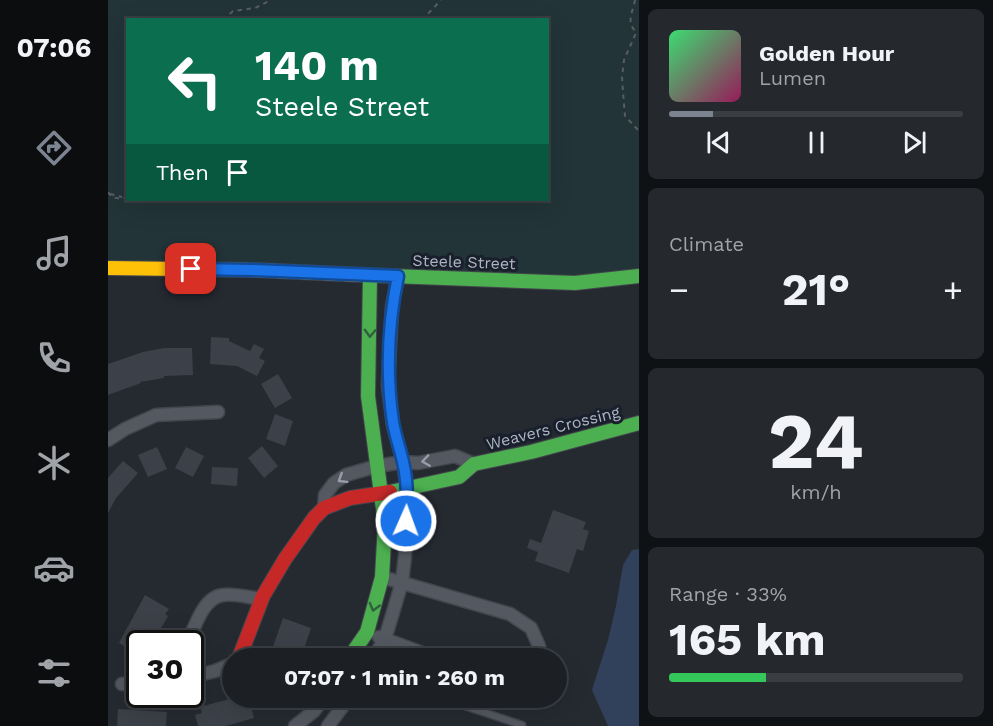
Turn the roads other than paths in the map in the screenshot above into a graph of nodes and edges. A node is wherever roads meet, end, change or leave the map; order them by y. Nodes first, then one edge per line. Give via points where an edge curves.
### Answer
1 (108, 268) edge
2 (370, 275) junction
3 (398, 276) junction
4 (639, 276) edge
5 (218, 412) dead end
6 (639, 423) edge
7 (108, 440) edge
8 (403, 462) junction
9 (474, 464) junction
10 (377, 466) junction
11 (407, 489) junction
12 (381, 492) junction
13 (324, 508) junction
14 (382, 577) junction
15 (402, 582) junction
16 (262, 599) junction
17 (193, 630) edge
18 (367, 632) junction
19 (385, 639) junction
20 (243, 648) edge
21 (356, 648) edge
22 (379, 648) edge
23 (409, 648) edge
24 (538, 648) edge
25 (222, 668) edge
26 (204, 674) edge
27 (122, 684) dead end
28 (126, 684) edge
29 (316, 708) edge
30 (342, 708) edge
31 (480, 708) edge
32 (522, 724) dead end
33 (295, 726) edge
34 (328, 726) edge

1 - 2 street, Steele Street
2 - 3 street, Steele Street
2 -> 10 street via 368,396
3 - 4 street, Steele Street via 575,283
3 - 8 street via 392,308 388,386
5 - 7 street via 156,415
6 - 9 street, Weavers Crossing
9 -> 8 street, Weavers Crossing via 455,456
8 - 10 street, Weavers Crossing
8 - 11 street
9 - 11 street, Weavers Crossing via 459,477
10 - 12 street
10 -> 13 street, Weavers Crossing via 346,475 334,483 325,495
11 - 12 street, Weavers Crossing
11 - 15 street
12 - 13 street, Weavers Crossing
12 - 14 street via 385,524
13 - 16 street via 285,559
14 - 15 street
14 -> 18 street
15 - 19 street
15 - 24 street via 510,614 531,628
16 - 17 street via 223,594 211,598
16 - 20 street
18 - 19 street
18 - 21 street
19 - 22 street
19 - 23 street
25 - 26 street
27 - 28 street
29 - 33 street
30 - 34 street
31 - 32 lane

